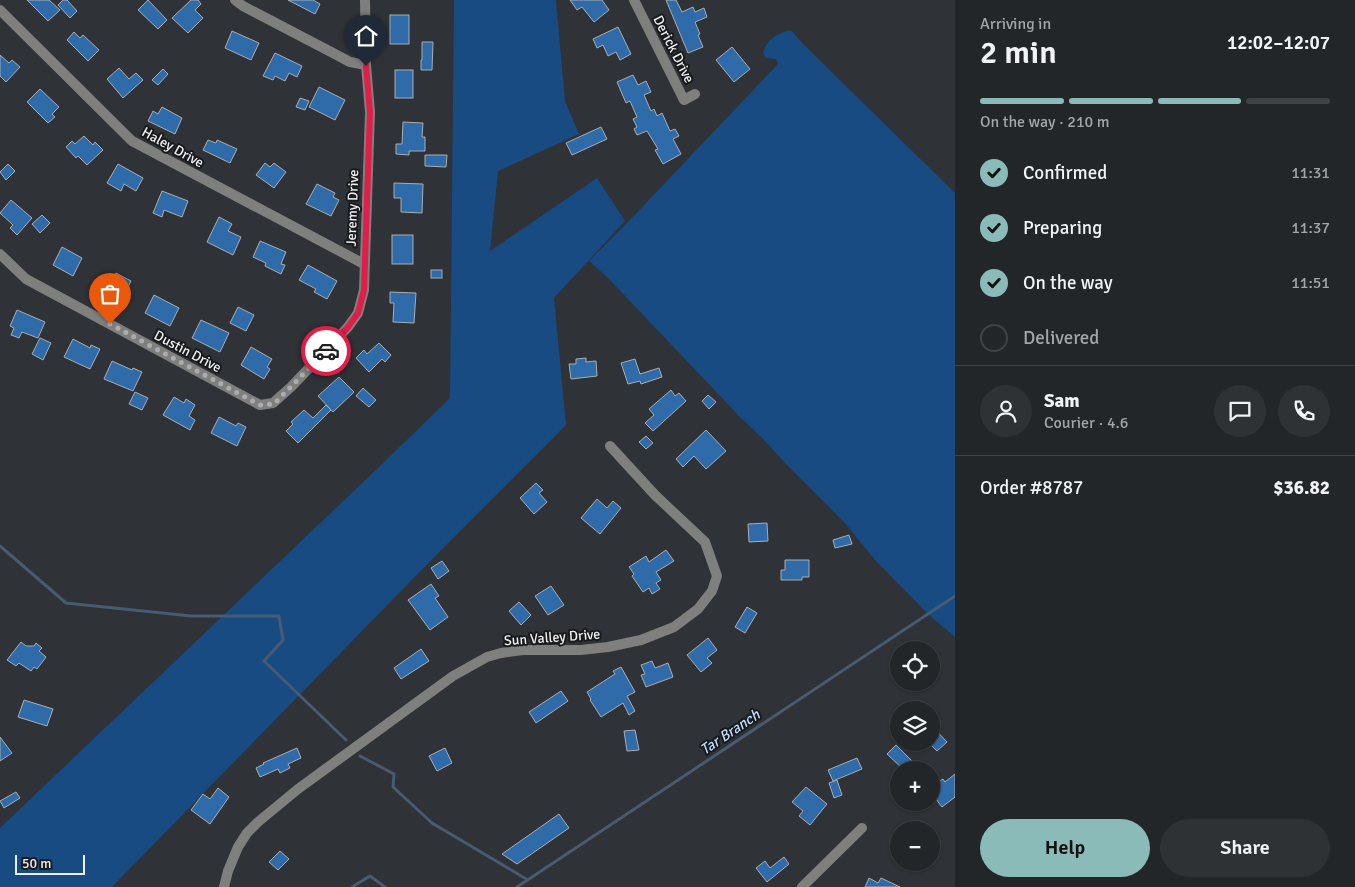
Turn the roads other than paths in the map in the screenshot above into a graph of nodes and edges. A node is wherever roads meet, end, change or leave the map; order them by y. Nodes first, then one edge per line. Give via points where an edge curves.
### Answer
1 (235, 0) edge
2 (365, 0) edge
3 (634, 0) edge
4 (0, 10) edge
5 (366, 66) junction
6 (695, 94) dead end
7 (0, 254) edge
8 (364, 264) junction
9 (265, 405) joint
10 (610, 446) dead end
11 (862, 828) dead end
12 (224, 887) edge
13 (802, 887) edge

1 - 5 street via 350,62
2 - 5 street, Jeremy Drive
3 - 6 street, Derick Drive via 684,100
4 - 8 street, Haley Drive via 132,141
5 - 8 street, Jeremy Drive via 370,112
7 - 9 street, Dustin Drive via 26,279
8 - 9 street, Jeremy Drive via 364,290 358,313 337,340 274,404
10 - 12 street, Sun Valley Drive via 705,542 717,576 712,591 698,609 674,626 641,640 581,650 523,650 500,654 487,657 453,676 258,822 238,847
11 - 13 street

